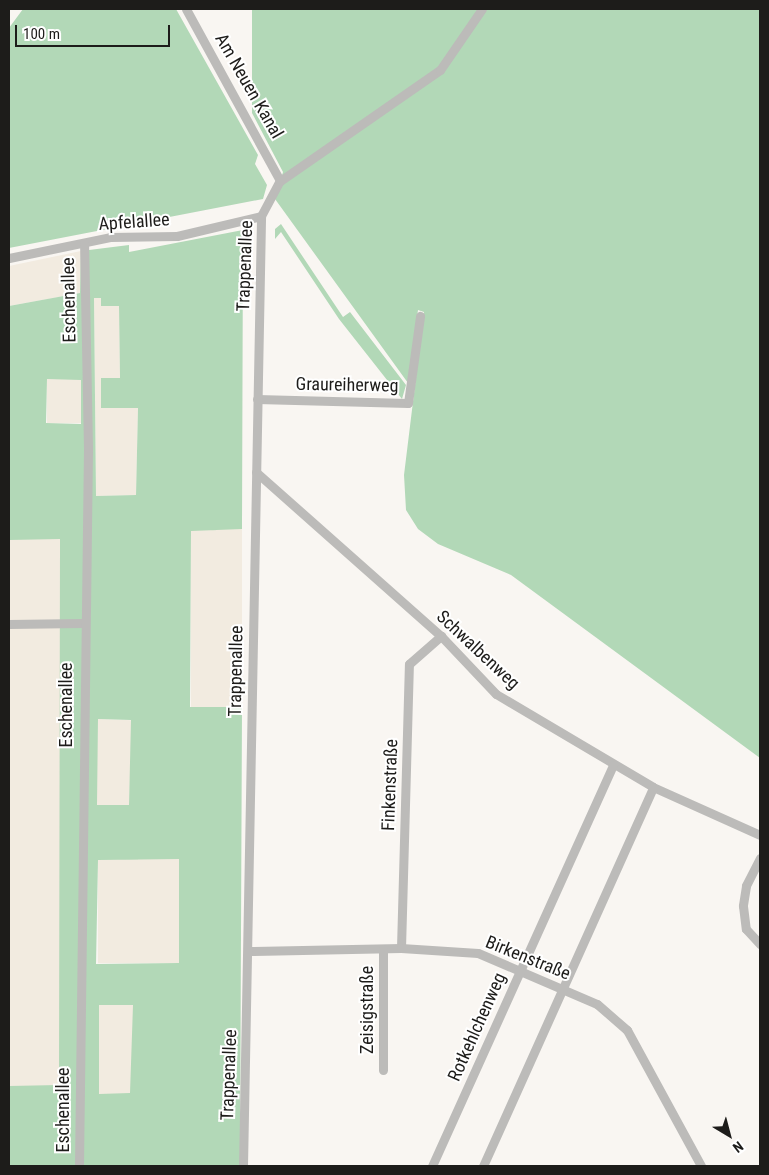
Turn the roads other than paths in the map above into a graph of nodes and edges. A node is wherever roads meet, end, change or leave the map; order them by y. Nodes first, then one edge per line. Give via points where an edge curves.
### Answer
1 (186, 9) edge
2 (482, 9) edge
3 (280, 181) junction
4 (261, 216) junction
5 (84, 243) junction
6 (9, 258) edge
7 (420, 316) dead end
8 (258, 399) junction
9 (256, 472) junction
10 (82, 623) junction
11 (9, 624) edge
12 (441, 636) junction
13 (613, 765) junction
14 (653, 787) junction
15 (760, 835) edge
16 (760, 858) edge
17 (760, 944) edge
18 (402, 948) junction
19 (383, 949) junction
20 (250, 951) junction
21 (519, 972) junction
22 (562, 988) junction
23 (383, 1070) dead end
24 (79, 1166) edge
25 (243, 1166) edge
26 (432, 1166) edge
27 (482, 1166) edge
28 (701, 1166) edge

1 - 3 street, Am Neuen Kanal
2 - 3 street via 440,70
3 - 4 street, Trappenallee
4 - 5 street, Apfelallee via 177,236 110,237
4 - 8 street, Trappenallee
5 - 6 street, Apfelallee
5 - 10 street, Eschenallee via 88,448
7 - 8 street, Graureiherweg via 408,402
8 - 9 street, Trappenallee
9 - 12 street, Schwalbenweg
9 - 20 street, Trappenallee
10 - 11 street
10 - 24 street, Eschenallee
12 - 13 street, Schwalbenweg via 496,694
12 - 18 street, Finkenstraße via 410,664
13 - 14 street, Schwalbenweg
13 - 21 street, Rotkehlchenweg
14 - 15 street, Schwalbenweg
14 - 22 street
16 - 17 street via 746,886 743,906 746,929
18 - 19 street, Birkenstraße
18 - 21 street, Birkenstraße via 478,953
19 - 20 street, Birkenstraße
19 - 23 street, Zeisigstraße
20 - 25 street, Trappenallee
21 - 22 street, Birkenstraße
21 - 26 street, Rotkehlchenweg
22 - 27 street
22 - 28 street, Birkenstraße via 597,1004 627,1030

